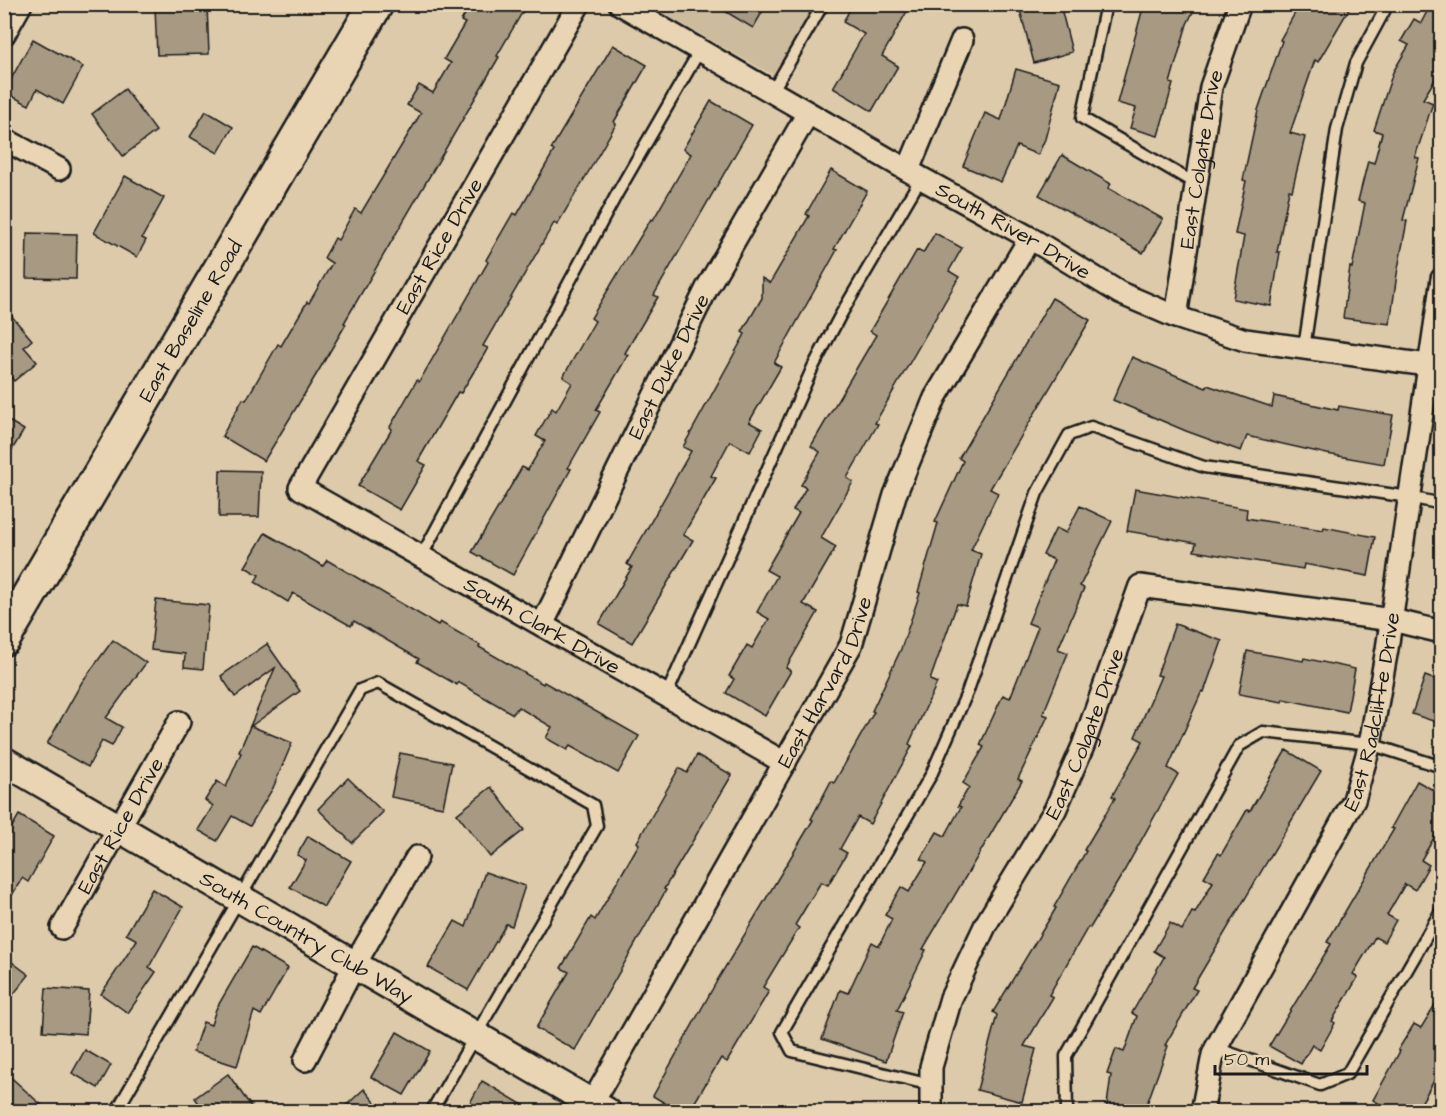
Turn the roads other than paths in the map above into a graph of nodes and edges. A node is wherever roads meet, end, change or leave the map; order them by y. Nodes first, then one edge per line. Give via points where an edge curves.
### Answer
1 (21, 4) edge
2 (376, 4) edge
3 (579, 4) edge
4 (620, 4) edge
5 (823, 4) edge
6 (1106, 4) edge
7 (1240, 4) edge
8 (1388, 4) edge
9 (4, 34) edge
10 (962, 40) dead end
11 (700, 50) junction
12 (772, 92) junction
13 (808, 113) junction
14 (4, 139) edge
15 (59, 169) dead end
16 (915, 174) junction
17 (1196, 184) junction
18 (1030, 238) junction
19 (1442, 279) edge
20 (1176, 317) junction
21 (1304, 348) junction
22 (1435, 366) edge
23 (300, 488) joint
24 (1409, 497) junction
25 (1442, 504) edge
26 (421, 557) junction
27 (13, 618) edge
28 (1392, 620) junction
29 (542, 626) junction
30 (1442, 632) edge
31 (666, 696) junction
32 (179, 722) dead end
33 (1370, 744) junction
34 (4, 761) edge
35 (785, 763) junction
36 (1442, 767) edge
37 (120, 828) junction
38 (417, 857) dead end
39 (240, 897) junction
40 (1442, 909) edge
41 (62, 928) dead end
42 (356, 964) junction
43 (475, 1034) junction
44 (1216, 1048) junction
45 (305, 1060) dead end
46 (931, 1085) junction
47 (595, 1109) edge
48 (116, 1112) edge
49 (431, 1112) edge
50 (931, 1112) edge
51 (1067, 1112) edge
52 (1202, 1112) edge

1 - 9 street
2 - 27 main road, East Baseline Road
3 - 23 street, East Rice Drive
4 - 11 street, South River Drive
5 - 12 lane
6 - 17 lane via 1082,118
7 - 17 street, East Colgate Drive via 1212,87
8 - 21 lane via 1356,63 1337,129
10 - 16 street
11 - 12 street, South River Drive
11 - 26 lane via 618,192
12 - 13 street, South River Drive
13 - 16 street, South River Drive
13 - 29 street, East Duke Drive via 707,288
14 - 15 street
16 - 18 street, South River Drive
16 - 31 lane via 813,368
17 - 20 street, East Colgate Drive
18 - 20 street, South River Drive via 1120,293
18 - 35 street, East Harvard Drive via 935,398 895,495 851,645
19 - 22 street, East Radcliffe Drive
20 - 21 street, South River Drive via 1245,340
21 - 22 street, South River Drive
22 - 24 street, East Radcliffe Drive
23 - 26 street, South Clark Drive
24 - 25 lane
24 - 28 street, East Radcliffe Drive
24 - 46 lane via 1204,467 1091,427 1070,435 1037,493 967,693 932,775 782,1032 792,1051
26 - 29 street, South Clark Drive
28 - 30 street
28 - 33 street, East Radcliffe Drive
28 - 46 street, East Colgate Drive via 1140,586 1083,746 1055,810 986,924 951,998 931,1067
29 - 31 street, South Clark Drive
31 - 35 street, South Clark Drive
32 - 37 street, East Rice Drive
33 - 36 lane
33 - 44 street, East Radcliffe Drive via 1354,800
33 - 51 lane via 1263,732 1239,746 1066,1056
34 - 37 street, South Country Club Way
35 - 47 street, East Harvard Drive
37 - 39 street, South Country Club Way
37 - 41 street, East Rice Drive
38 - 42 street
39 - 42 street, South Country Club Way
39 - 43 lane via 360,690 378,683 593,805 597,826
39 - 48 lane
40 - 44 lane via 1347,1074 1320,1085
42 - 43 street, South Country Club Way
42 - 45 street
43 - 47 street, South Country Club Way
43 - 49 lane
44 - 52 street, East Radcliffe Drive
46 - 50 street, East Colgate Drive

